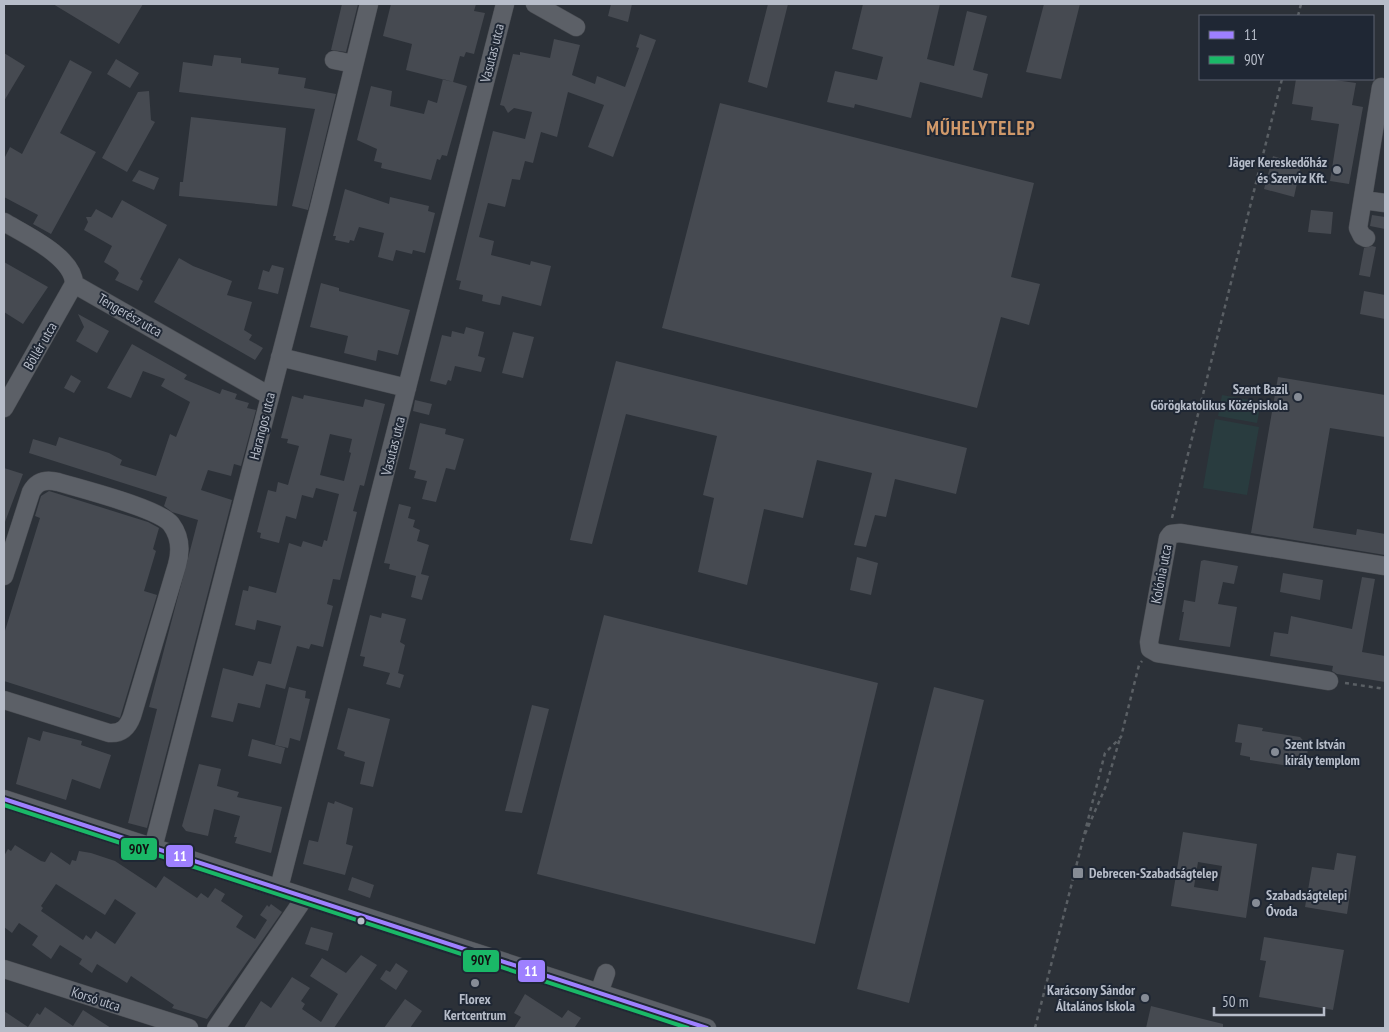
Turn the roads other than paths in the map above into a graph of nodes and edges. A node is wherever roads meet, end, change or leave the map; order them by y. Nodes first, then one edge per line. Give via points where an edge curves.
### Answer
1 (369, 4) edge
2 (505, 4) edge
3 (536, 4) edge
4 (576, 27) dead end
5 (334, 60) dead end
6 (354, 64) junction
7 (1381, 87) dead end
8 (1363, 200) junction
9 (1385, 203) edge
10 (16, 224) edge
11 (1366, 238) dead end
12 (74, 284) junction
13 (280, 357) junction
14 (407, 388) junction
15 (270, 396) junction
16 (4, 408) edge
17 (1385, 566) edge
18 (4, 576) edge
19 (1329, 681) road end
20 (4, 700) edge
21 (4, 799) edge
22 (154, 848) junction
23 (279, 888) junction
24 (305, 897) junction
25 (4, 969) edge
26 (606, 973) dead end
27 (599, 993) junction
28 (668, 1023) edge
29 (189, 1028) edge
30 (216, 1028) edge
31 (707, 1028) edge

1 - 6 street, Harangos utca
2 - 14 street, Vasutas utca
3 - 4 street
5 - 6 street
6 - 13 street, Harangos utca
7 - 8 street
8 - 9 street
8 - 11 street via 1358,228
10 - 12 street via 62,260 72,272
12 - 15 street, Tengerész utca
12 - 16 street, Böllér utca
13 - 14 street
13 - 15 street, Harangos utca
14 - 23 street, Vasutas utca
15 - 22 street, Harangos utca
17 - 19 street, Kolónia utca via 1189,535 1171,534 1166,542 1150,650
18 - 20 street via 31,492 44,481 58,482 155,513 170,523 178,539 177,565 132,716 125,729 109,733
21 - 22 street
22 - 23 street
23 - 24 street
24 - 27 street
24 - 30 street
25 - 29 street, Korsó utca
26 - 27 street
27 - 28 street
28 - 31 street

